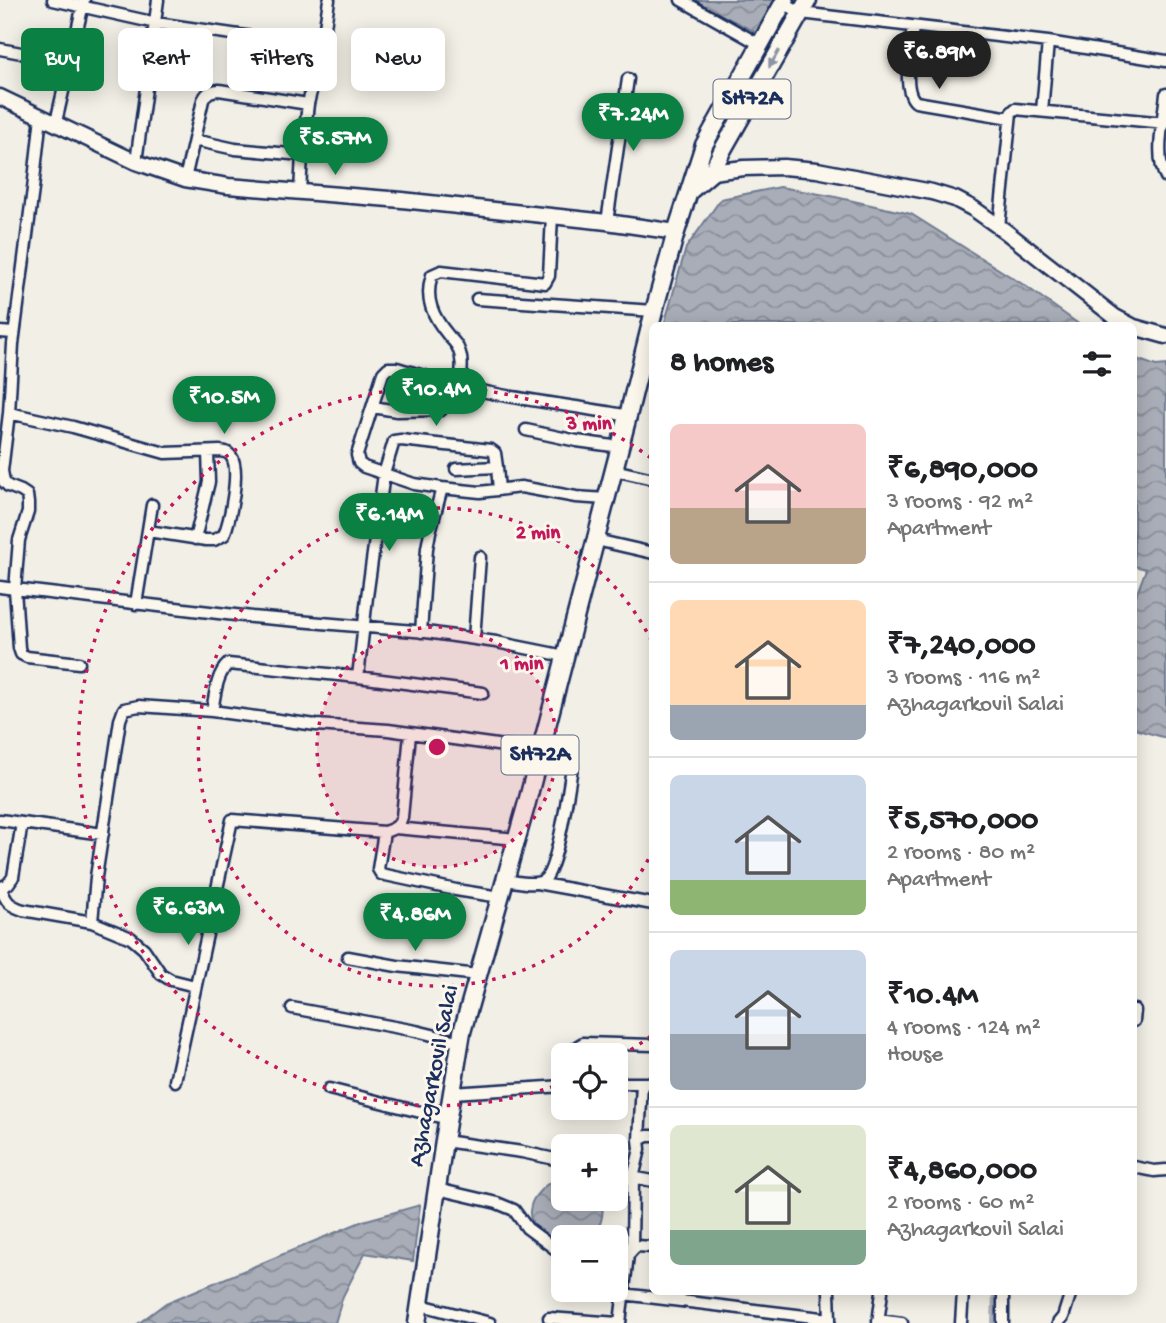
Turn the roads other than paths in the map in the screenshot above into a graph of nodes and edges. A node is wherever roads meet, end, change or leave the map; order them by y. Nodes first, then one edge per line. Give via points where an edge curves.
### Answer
1 (53, 0) edge
2 (158, 0) edge
3 (329, 0) edge
4 (681, 0) edge
5 (784, 2) edge
6 (83, 4) edge
7 (804, 6) edge
8 (156, 23) junction
9 (913, 27) junction
10 (77, 28) edge
11 (325, 28) edge
12 (227, 33) edge
13 (1048, 42) junction
14 (759, 44) junction
15 (0, 49) edge
16 (21, 53) edge
17 (1166, 61) edge
18 (628, 79) dead end
19 (63, 91) edge
20 (311, 91) edge
21 (1166, 94) edge
22 (0, 97) edge
23 (308, 104) junction
24 (1042, 111) junction
25 (41, 116) junction
26 (1010, 118) junction
27 (56, 122) junction
28 (1165, 123) edge
29 (194, 140) junction
30 (302, 155) junction
31 (136, 162) junction
32 (704, 170) junction
33 (1166, 177) edge
34 (185, 179) junction
35 (300, 192) junction
36 (552, 216) junction
37 (607, 222) junction
38 (999, 227) junction
39 (676, 232) junction
40 (477, 299) dead end
41 (654, 311) junction
42 (651, 322) edge
43 (1125, 322) edge
44 (1137, 327) edge
45 (649, 331) edge
46 (0, 332) edge
47 (14, 333) junction
48 (1166, 336) edge
49 (460, 386) junction
50 (373, 407) junction
51 (441, 410) dead end
52 (9, 412) junction
53 (628, 416) junction
54 (526, 430) dead end
55 (620, 447) junction
56 (208, 452) junction
57 (2, 456) edge
58 (497, 467) junction
59 (456, 469) dead end
60 (614, 470) junction
61 (384, 474) junction
62 (649, 478) edge
63 (442, 488) junction
64 (499, 490) junction
65 (606, 499) junction
66 (152, 505) dead end
67 (148, 531) junction
68 (195, 539) junction
69 (596, 540) junction
70 (649, 552) edge
71 (481, 556) dead end
72 (0, 587) edge
73 (15, 589) junction
74 (136, 604) junction
75 (365, 628) junction
76 (421, 632) junction
77 (474, 639) junction
78 (565, 656) junction
79 (79, 663) dead end
80 (359, 677) junction
81 (483, 693) dead end
82 (212, 711) junction
83 (410, 734) junction
84 (541, 751) junction
85 (0, 820) edge
86 (22, 823) junction
87 (395, 828) junction
88 (384, 832) junction
89 (103, 834) junction
90 (517, 839) junction
91 (505, 880) junction
92 (537, 883) junction
93 (0, 888) edge
94 (500, 897) junction
95 (649, 903) edge
96 (92, 922) junction
97 (348, 957) dead end
98 (478, 975) junction
99 (195, 986) junction
100 (292, 1008) dead end
101 (461, 1042) junction
102 (628, 1044) edge
103 (649, 1045) edge
104 (175, 1080) dead end
105 (628, 1083) edge
106 (648, 1083) edge
107 (551, 1087) edge
108 (329, 1089) dead end
109 (452, 1093) junction
110 (448, 1119) junction
111 (649, 1137) edge
112 (639, 1140) junction
113 (444, 1141) junction
114 (551, 1158) edge
115 (1137, 1168) edge
116 (1166, 1170) edge
117 (628, 1177) edge
118 (633, 1178) junction
119 (649, 1180) edge
120 (437, 1189) junction
121 (551, 1246) edge
122 (649, 1247) edge
123 (628, 1250) edge
124 (632, 1250) junction
125 (628, 1255) edge
126 (628, 1295) edge
127 (829, 1295) edge
128 (881, 1295) edge
129 (963, 1295) edge
130 (1003, 1295) edge
131 (1070, 1295) edge
132 (622, 1302) edge
133 (421, 1305) junction
134 (549, 1318) dead end
135 (829, 1321) edge
136 (878, 1321) edge
137 (417, 1323) edge
138 (490, 1323) edge
139 (619, 1323) edge
140 (902, 1323) edge
141 (961, 1323) edge
142 (1003, 1323) edge
143 (1058, 1323) edge

1 - 6 street
2 - 8 street
3 - 11 street
4 - 14 street
5 - 7 street
5 - 14 main road, Azhagarkovil Salai / SH72A
6 - 8 street
6 - 10 street
7 - 9 street
7 -> 32 main road, Azhagarkovil Salai / SH72A via 722,151
8 - 12 street
8 - 31 street
9 - 13 street
9 - 26 street via 908,78 911,98
13 - 17 street
13 - 24 street
14 - 32 main road, Azhagarkovil Salai / SH72A via 704,145
15 - 16 street
18 - 37 street
19 - 27 street
20 - 23 street
21 - 28 street
22 - 25 main road
23 - 29 street via 210,91 203,100
23 - 30 street
24 - 26 street via 1015,109
24 - 28 street
25 - 27 main road
25 - 47 street
26 - 38 street
27 - 31 main road
28 - 33 street via 1161,167
29 - 30 street
29 - 34 street
30 - 35 street
31 - 34 main road
32 - 38 main road via 784,167 871,180 955,200
32 - 39 main road, Azhagarkovil Salai / SH72A via 690,192
34 - 35 main road
35 - 36 main road
36 - 37 main road
36 - 49 street via 545,283 442,271 432,275 432,312 457,346
37 - 39 main road
38 - 43 main road
39 - 41 main road, Azhagarkovil Salai / SH72A
40 - 41 street
41 - 42 main road, Azhagarkovil Salai / SH72A
44 - 48 main road
45 - 53 main road, Azhagarkovil Salai / SH72A
46 - 47 street
47 - 52 street
49 - 50 street via 388,368
49 - 53 street
50 - 51 street
50 - 61 street via 357,455 364,467
52 - 56 street via 165,453
52 - 57 street
53 - 55 main road, Azhagarkovil Salai / SH72A
54 - 55 street
55 - 60 main road, Azhagarkovil Salai / SH72A
56 - 68 street via 209,482
56 - 68 street via 230,455 235,482 224,535 214,540
57 - 73 street via 4,482 27,495 28,503
58 - 59 street
58 - 61 street via 491,450 397,440
58 - 64 street
60 - 62 street
60 - 65 main road, Azhagarkovil Salai / SH72A
61 - 63 street
61 - 75 street
63 - 64 street
63 - 76 street via 427,548
64 - 65 street via 521,487
65 - 69 main road, Azhagarkovil Salai / SH72A
66 - 67 street
67 - 68 street
67 - 74 street
69 - 70 street
69 - 78 main road, Azhagarkovil Salai / SH72A
71 - 77 street
72 - 73 street
73 - 74 street
73 - 79 street via 21,654
74 - 75 street
75 - 76 street
75 - 80 street
76 - 77 street
77 - 78 street
78 - 84 main road, Azhagarkovil Salai / SH72A
80 - 81 street
80 - 82 street via 228,664 222,669
82 - 83 street
82 - 89 street via 124,709
83 - 84 street
83 - 87 street via 402,817
84 - 90 main road, Azhagarkovil Salai / SH72A
84 - 92 street via 566,758 572,767 551,870
85 - 86 street
86 - 89 street
86 - 93 street via 13,877
87 - 88 street
87 - 90 street
88 - 94 street via 381,874
88 - 99 street via 232,820
89 - 96 street
90 - 91 main road, Azhagarkovil Salai / SH72A
91 - 92 street
91 - 94 main road, Azhagarkovil Salai / SH72A
92 - 95 street
93 - 96 street via 7,902 23,910
94 - 98 main road, Azhagarkovil Salai / SH72A
96 - 99 street via 131,939 161,974
97 - 98 street
98 - 101 main road, Azhagarkovil Salai / SH72A
99 - 104 street
100 - 101 street
101 - 109 main road, Azhagarkovil Salai / SH72A
102 - 103 street
105 - 106 street
106 - 112 street
107 - 109 street
108 - 110 street
109 - 110 main road, Azhagarkovil Salai / SH72A
110 - 113 main road, Azhagarkovil Salai / SH72A
111 - 112 street
112 - 118 street
113 - 114 street
113 - 120 main road, Azhagarkovil Salai / SH72A
115 - 116 street
117 - 118 street
118 - 119 street
118 - 124 street
120 - 121 street via 514,1210 527,1228
120 - 133 main road, Azhagarkovil Salai / SH72A
122 - 124 street
123 - 124 street
124 - 125 street
126 - 135 street
127 - 135 street
128 - 136 street
129 - 141 street
130 - 142 street
131 - 143 street
132 - 139 street
133 - 137 main road, Azhagarkovil Salai / SH72A
133 - 138 street
134 - 139 street
136 - 140 street

